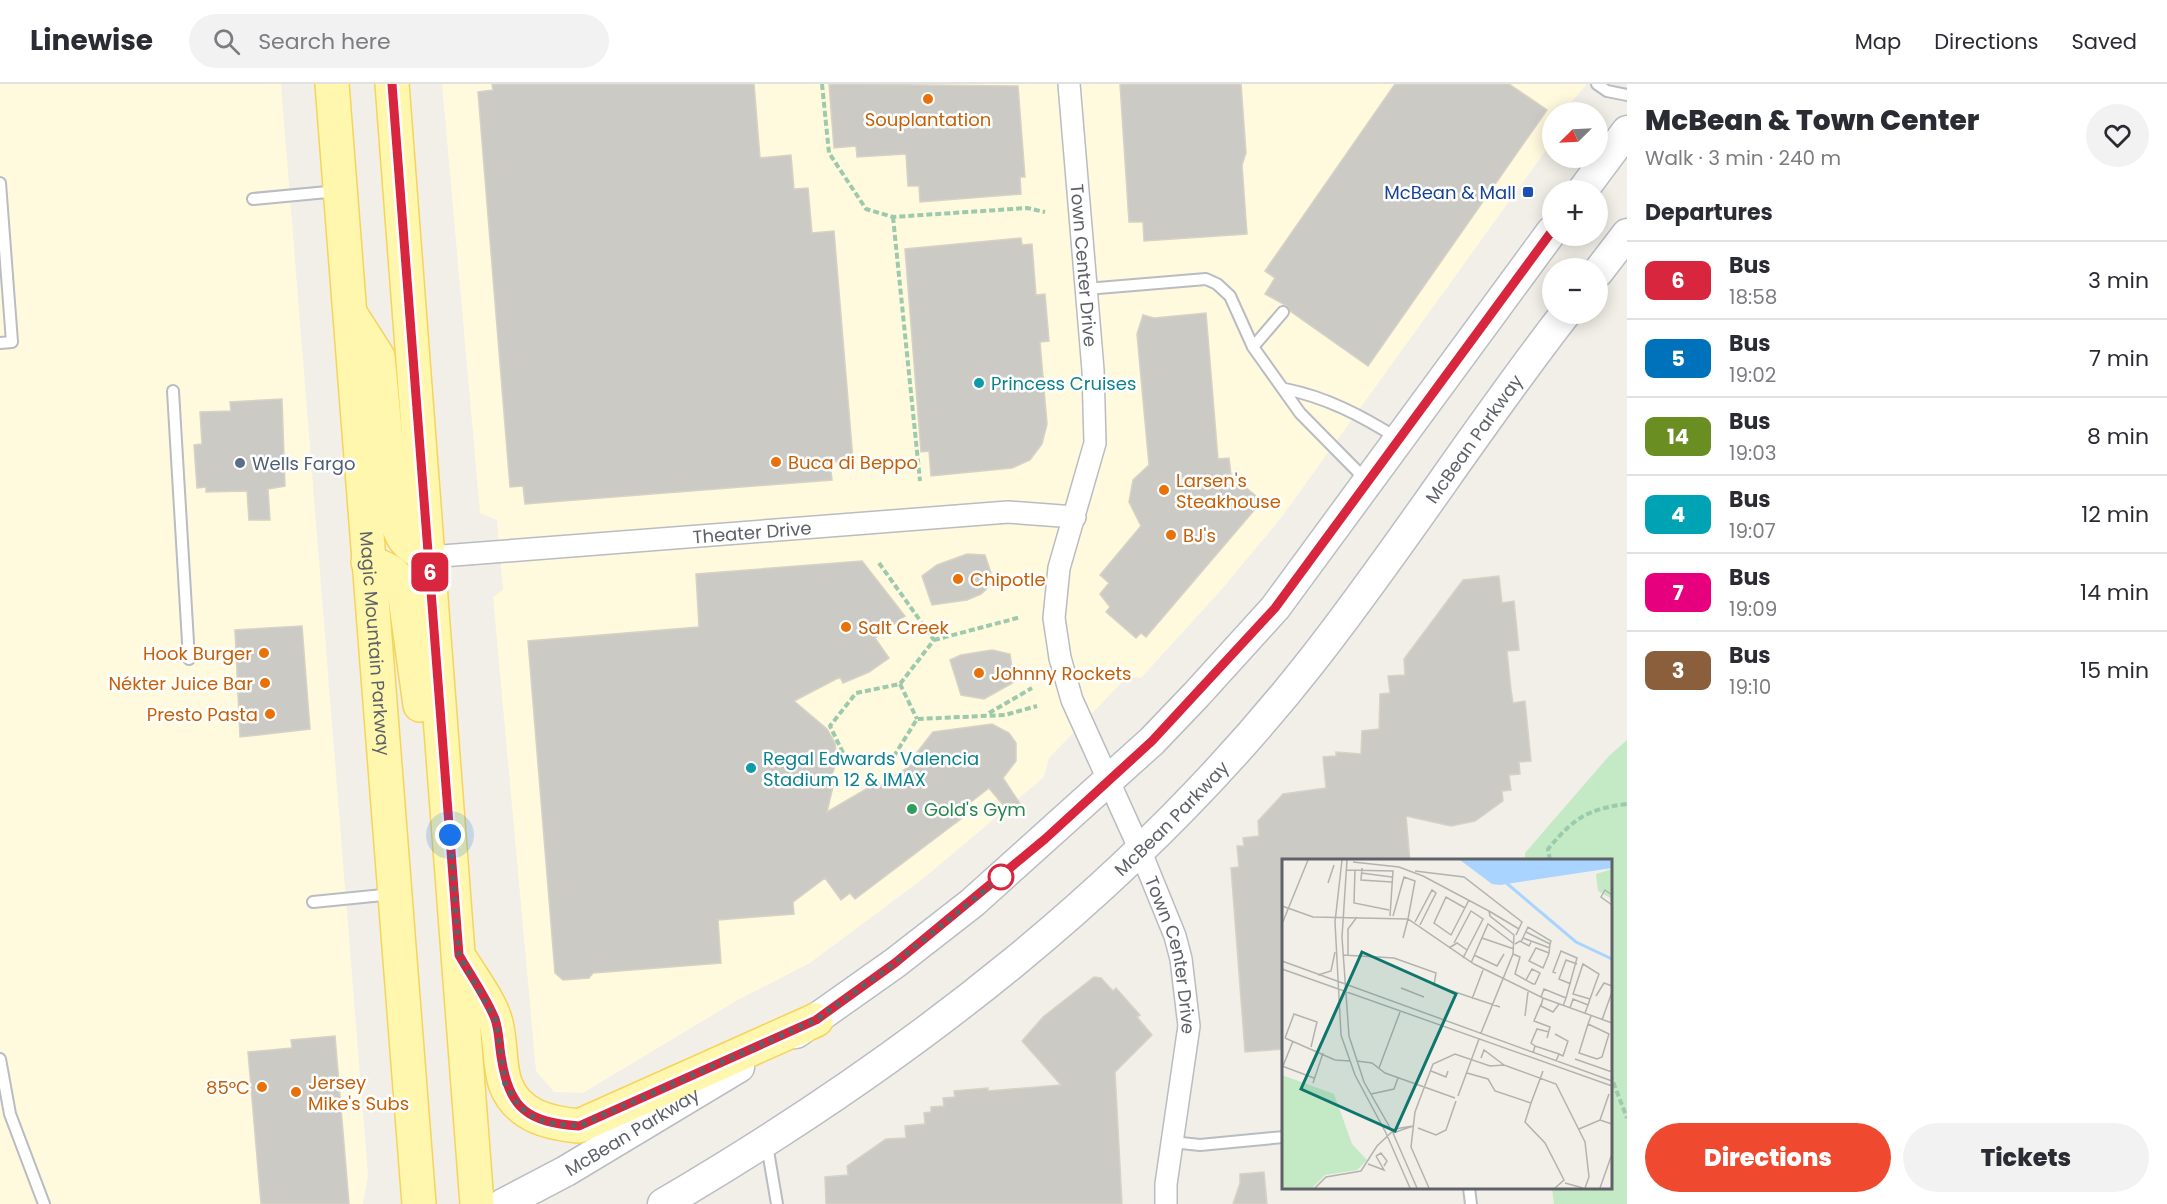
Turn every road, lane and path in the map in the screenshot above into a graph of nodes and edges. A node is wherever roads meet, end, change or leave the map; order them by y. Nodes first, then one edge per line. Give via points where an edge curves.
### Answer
1 (332, 84) edge
2 (392, 84) edge
3 (822, 84) edge
4 (1070, 84) edge
5 (1598, 84) edge
6 (1627, 94) edge
7 (1627, 131) edge
8 (1590, 180) edge
9 (0, 183) edge
10 (341, 190) junction
11 (254, 199) dead end
12 (1045, 212) dead end
13 (893, 216) junction
14 (1627, 234) edge
15 (1542, 245) edge
16 (1608, 259) edge
17 (1086, 289) junction
18 (1283, 312) dead end
19 (350, 314) junction
20 (1558, 324) edge
21 (0, 343) edge
22 (1253, 347) junction
23 (173, 390) dead end
24 (1285, 390) junction
25 (1399, 440) junction
26 (920, 481) dead end
27 (1369, 482) junction
28 (1075, 517) junction
29 (429, 557) junction
30 (369, 562) junction
31 (879, 563) dead end
32 (1021, 617) dead end
33 (934, 640) junction
34 (189, 658) dead end
35 (900, 684) junction
36 (1032, 688) dead end
37 (1037, 706) dead end
38 (986, 715) junction
39 (917, 719) junction
40 (1110, 779) junction
41 (1627, 804) edge
42 (450, 835) junction
43 (1140, 850) junction
44 (1550, 859) edge
45 (394, 893) junction
46 (312, 902) dead end
47 (459, 955) junction
48 (816, 1020) junction
49 (0, 1059) edge
50 (1612, 1077) edge
51 (1627, 1118) edge
52 (1282, 1137) edge
53 (766, 1142) junction
54 (1172, 1142) junction
55 (1469, 1189) edge
56 (44, 1204) edge
57 (419, 1204) edge
58 (477, 1204) edge
59 (503, 1204) edge
60 (663, 1204) edge
61 (777, 1204) edge
62 (1166, 1204) edge
63 (1471, 1204) edge

1 - 10 main road, Magic Mountain Parkway
2 - 29 main road
3 - 13 path via 829,153 866,209
4 - 17 street, Town Center Drive
5 - 6 lane via 1607,91
7 - 8 main road
9 - 21 lane via 12,342
10 - 11 lane
10 - 19 main road, Magic Mountain Parkway
12 - 13 path via 1027,208
13 - 26 path
14 - 16 main road
15 - 25 main road, McBean Parkway
17 - 22 lane via 1206,279 1230,296
17 - 28 street, Town Center Drive via 1095,443
18 - 22 lane
19 - 29 main road via 378,357 393,512 401,536 409,546
19 - 30 main road, Magic Mountain Parkway
20 - 43 main road, McBean Parkway via 1311,662 1198,792
22 - 24 lane
23 - 34 lane
24 - 25 lane via 1305,393 1362,416
24 - 27 lane via 1300,413
25 - 27 main road, McBean Parkway
27 - 40 main road, McBean Parkway via 1275,608 1152,741
28 - 29 street, Theater Drive via 1008,512
28 - 40 street, Town Center Drive via 1059,568 1054,618 1072,700
29 - 42 main road
30 - 42 main road via 393,571 405,597 428,764
30 - 45 main road, Magic Mountain Parkway
31 - 33 path
32 - 33 path
33 - 35 path
35 - 39 path
35 - 39 path via 856,693 830,726 846,759 891,761
36 - 38 path
37 - 38 path
38 - 39 path
40 - 43 street, Town Center Drive
40 - 48 main road, McBean Parkway via 972,903
41 - 44 path via 1590,810 1564,830 1548,849
42 - 47 main road
43 - 53 main road, McBean Parkway via 991,981 904,1048
43 - 54 street, Town Center Drive via 1175,936 1187,992 1189,1026
45 - 46 lane
45 - 57 main road, Magic Mountain Parkway
47 - 48 main road via 496,1021 505,1083 518,1105 536,1119 555,1124 579,1126
47 - 58 main road
48 - 59 main road, McBean Parkway via 566,1172
49 - 56 lane via 10,1114
50 - 51 path
52 - 54 lane via 1200,1145
53 - 60 main road, McBean Parkway
53 - 61 lane
54 - 62 street, Town Center Drive
55 - 63 lane

